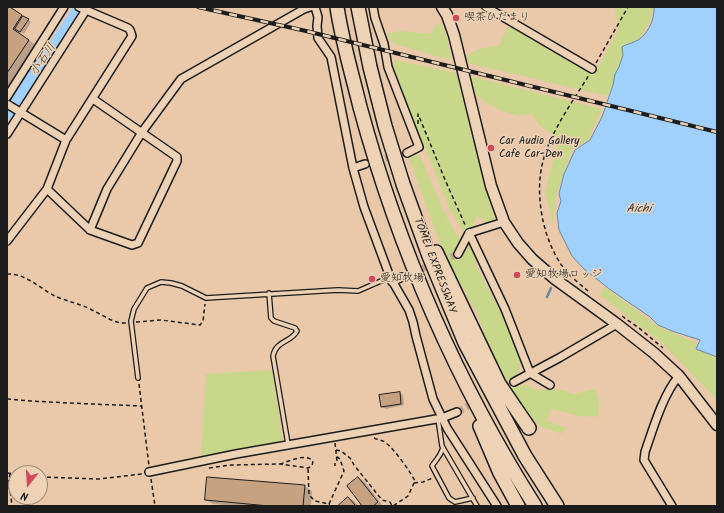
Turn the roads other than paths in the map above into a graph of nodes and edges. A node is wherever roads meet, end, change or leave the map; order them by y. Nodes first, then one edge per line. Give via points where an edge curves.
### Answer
1 (64, 7) edge
2 (315, 7) edge
3 (337, 7) edge
4 (358, 7) edge
5 (374, 7) edge
6 (442, 7) edge
7 (486, 7) edge
8 (305, 8) edge
9 (83, 9) edge
10 (592, 69) road end
11 (7, 97) edge
12 (93, 99) junction
13 (7, 104) edge
14 (19, 111) junction
15 (142, 132) junction
16 (7, 134) edge
17 (66, 140) junction
18 (407, 153) tunnel mouth
19 (365, 164) tunnel mouth
20 (352, 168) junction
21 (403, 184) junction
22 (47, 189) junction
23 (504, 222) junction
24 (90, 230) junction
25 (469, 233) junction
26 (7, 241) edge
27 (458, 254) tunnel mouth
28 (402, 276) tunnel mouth
29 (391, 279) junction
30 (269, 293) junction
31 (618, 319) junction
32 (440, 330) junction
33 (530, 373) junction
34 (679, 376) junction
35 (138, 378) road end
36 (514, 382) tunnel mouth
37 (550, 385) dead end
38 (457, 412) tunnel mouth
39 (440, 418) junction
40 (717, 425) edge
41 (529, 428) dead end
42 (288, 444) junction
43 (443, 448) junction
44 (149, 472) road end
45 (473, 498) junction
46 (477, 506) edge
47 (497, 506) edge
48 (518, 506) edge
49 (535, 506) edge
50 (557, 506) edge
51 (672, 506) edge

1 - 11 street
2 - 20 street via 318,17 318,38 331,57
3 - 32 highway, TOMEI EXPRESSWAY via 351,70 384,188
4 - 21 highway, TOMEI EXPRESSWAY via 376,89
5 - 18 street via 388,67 419,147
6 - 23 main road via 454,35 491,186
7 - 10 street
8 - 15 street via 181,79
9 - 12 street via 128,28 132,34
9 - 14 street
12 - 15 street
12 - 17 street
13 - 14 street
14 - 16 street
14 - 17 street
15 - 24 street via 106,189
15 - 24 street via 175,155 177,160 138,243 132,245
17 - 22 street
19 - 20 street
20 - 29 street
21 - 41 highway via 499,384
21 - 50 highway, TOMEI EXPRESSWAY via 465,343 525,456
22 - 24 street
22 - 26 street
23 - 25 street
23 - 31 main road via 518,243 555,279
25 - 27 street
25 - 33 street via 505,309
28 - 29 street
29 - 30 lane via 358,291
29 - 39 street via 409,310 432,399
30 - 35 lane via 206,298 171,283 161,282 147,288 134,309 131,323
30 - 42 lane via 271,318 296,328 297,331 278,345 273,356
31 - 33 street via 559,358
31 - 34 main road
32 - 48 highway via 500,473
32 - 49 highway, TOMEI EXPRESSWAY via 473,398
33 - 36 street
33 - 37 street
34 - 40 main road
34 - 51 street via 662,406 644,460
38 - 39 street
39 - 42 street
39 - 43 lane
39 - 47 street
42 - 44 street
43 - 45 lane
43 - 45 lane via 440,458 432,466 449,498 455,502
45 - 46 lane

